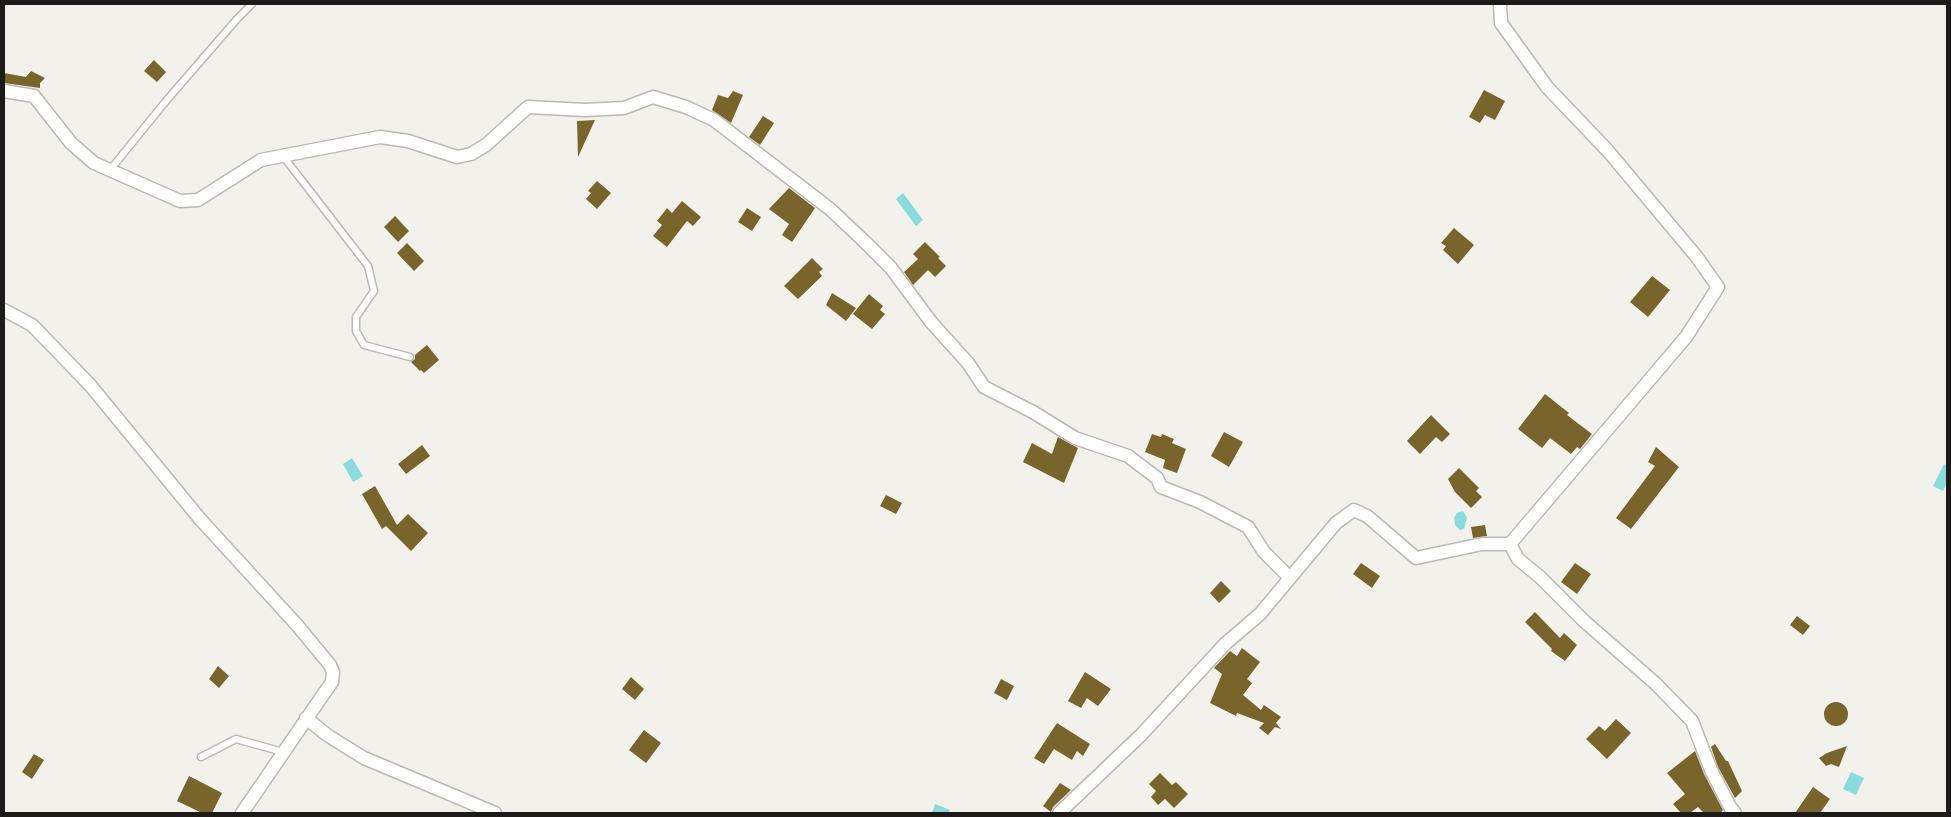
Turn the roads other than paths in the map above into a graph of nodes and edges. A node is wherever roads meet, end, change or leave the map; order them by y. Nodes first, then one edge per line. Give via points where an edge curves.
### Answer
1 (252, 4) edge
2 (1500, 4) edge
3 (4, 91) edge
4 (282, 155) junction
5 (109, 170) junction
6 (4, 310) edge
7 (410, 357) dead end
8 (1510, 544) junction
9 (1290, 578) junction
10 (306, 718) junction
11 (283, 752) junction
12 (201, 757) dead end
13 (242, 813) edge
14 (495, 813) edge
15 (1058, 813) edge
16 (1735, 813) edge

1 - 5 lane
2 - 8 street via 1501,23 1547,87 1608,151 1718,287 1686,337
3 - 5 street via 34,96 71,143 94,164
4 - 5 street via 261,160 198,200 180,201
4 - 7 lane via 368,266 374,292 356,317 356,331 364,344
4 - 9 street via 380,138 408,141 457,157 471,154 486,145 528,107 624,108 653,96 686,107 714,120 830,209 891,268 984,387 1075,438 1128,456 1157,478 1161,487 1200,502 1248,527 1264,552
6 - 10 street via 32,325 90,385 200,520 297,624 330,665 332,682
8 - 9 street via 1482,544 1416,558 1367,516 1354,510 1336,523
8 - 16 street via 1518,559 1656,684 1692,721 1711,770
9 - 15 street via 1260,614 1225,644 1141,735
10 - 11 street
10 - 14 street via 364,758
11 - 12 lane via 236,739
11 - 13 street

